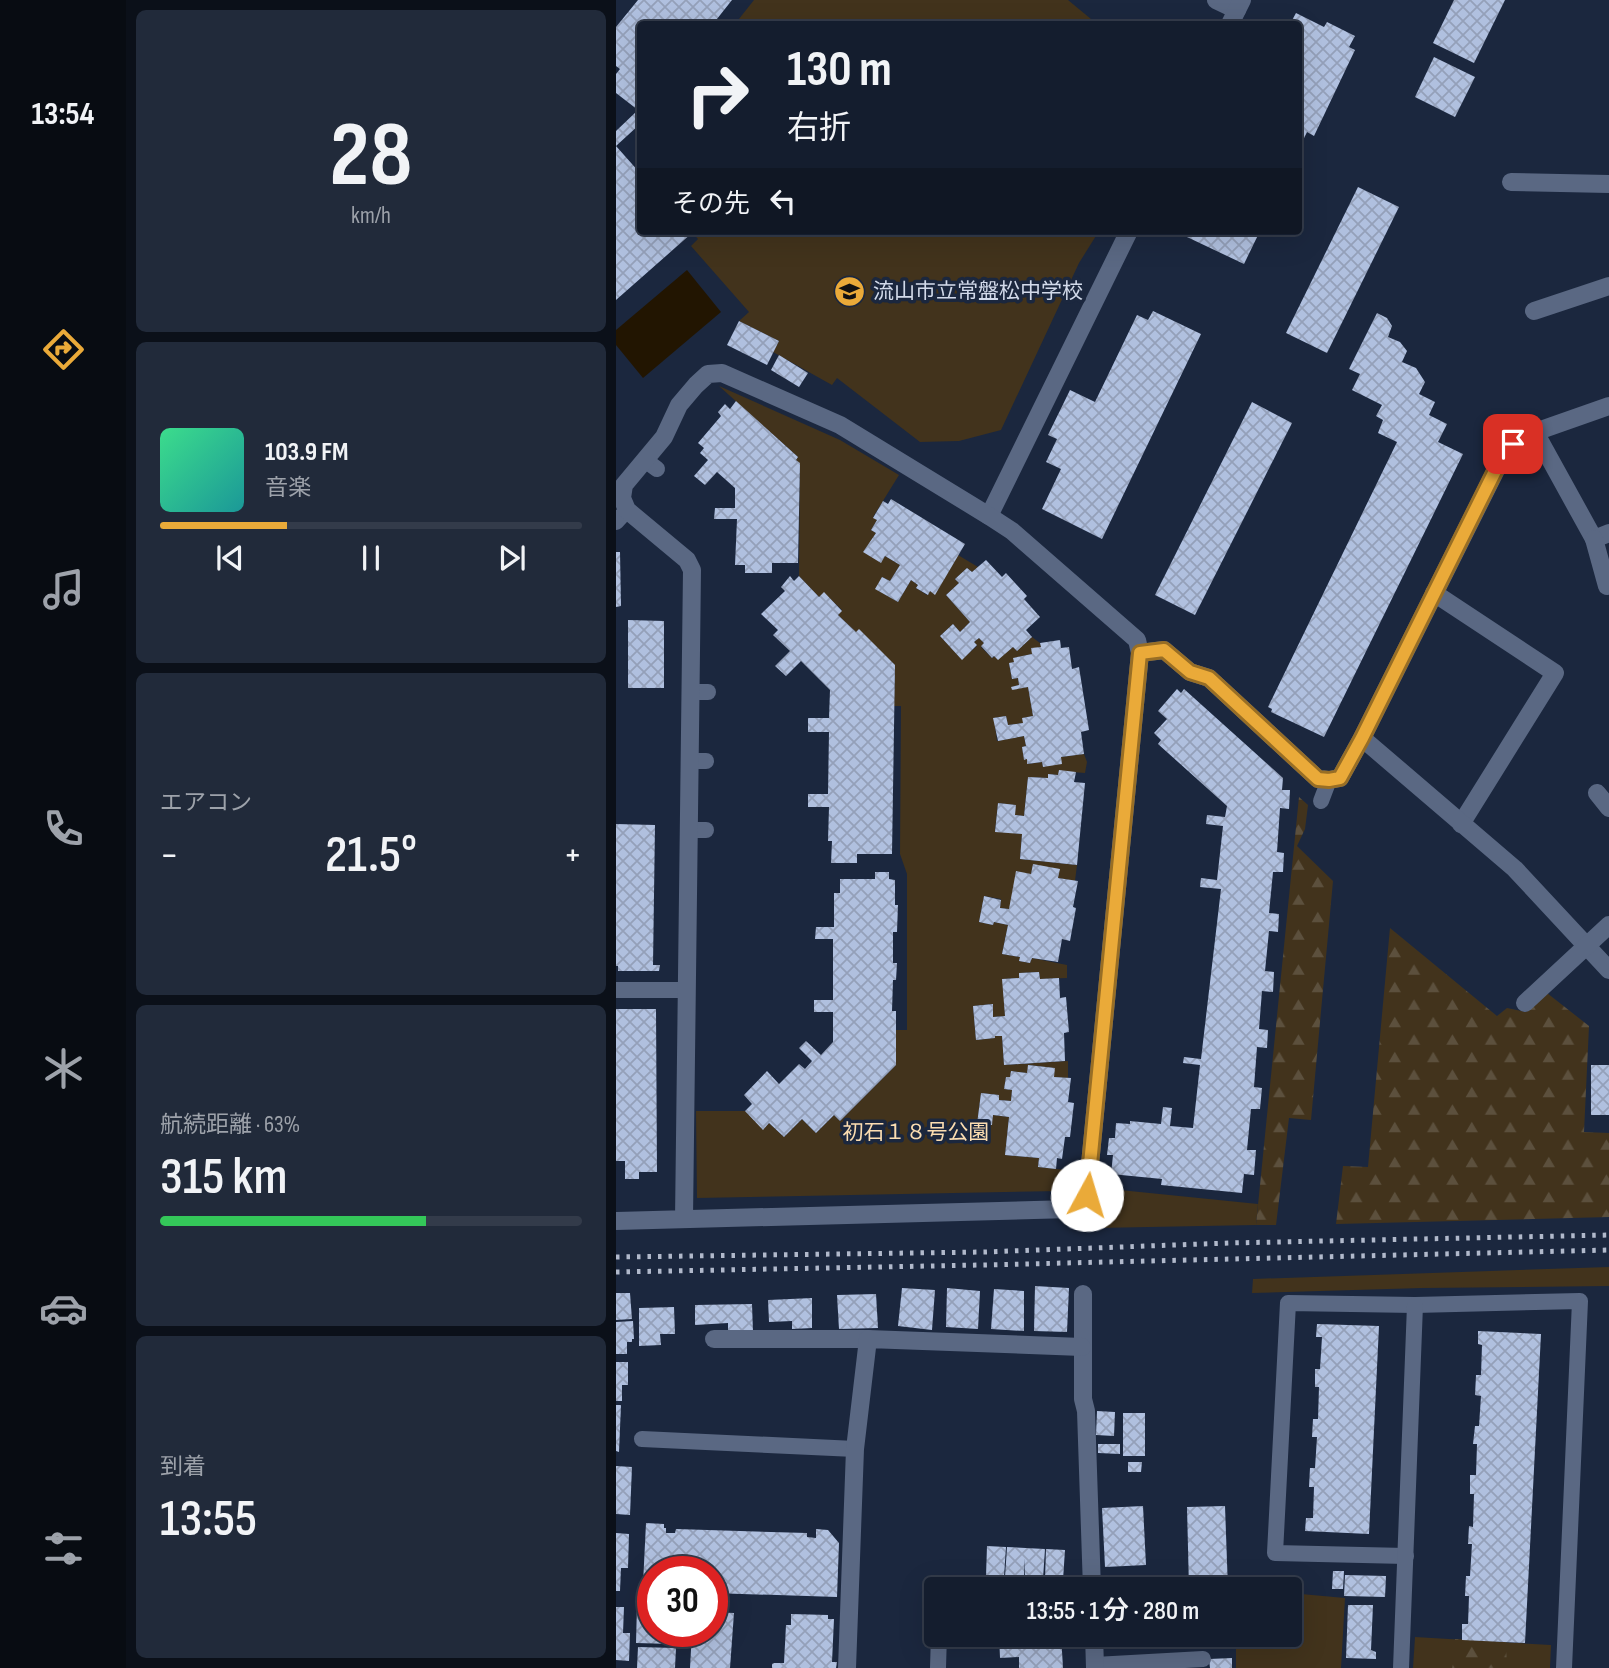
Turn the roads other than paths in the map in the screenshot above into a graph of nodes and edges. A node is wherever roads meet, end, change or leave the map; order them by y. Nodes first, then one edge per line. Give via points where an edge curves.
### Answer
1 (1216, 0) edge
2 (1236, 12) edge
3 (1511, 182) dead end
4 (1609, 184) edge
5 (1127, 235) edge
6 (1609, 286) edge
7 (1534, 311) dead end
8 (1609, 407) edge
9 (1502, 429) dead end
10 (1535, 432) junction
11 (1513, 444) junction
12 (621, 516) edge
13 (989, 516) junction
14 (1601, 536) edge
15 (1606, 586) dead end
16 (1434, 593) junction
17 (1140, 653) junction
18 (1362, 738) junction
19 (1329, 780) junction
20 (1597, 793) dead end
21 (1321, 801) dead end
22 (1609, 808) edge
23 (1461, 824) junction
24 (1609, 925) edge
25 (1587, 946) junction
26 (1609, 970) edge
27 (616, 990) edge
28 (687, 990) junction
29 (1525, 1003) dead end
30 (684, 1219) junction
31 (616, 1221) edge
32 (1083, 1294) dead end
33 (1415, 1305) junction
34 (714, 1339) dead end
35 (868, 1339) junction
36 (1082, 1347) junction
37 (642, 1439) dead end
38 (855, 1449) junction
39 (1406, 1556) junction
40 (1092, 1577) edge
41 (939, 1647) edge
42 (1095, 1647) edge
43 (1203, 1659) dead end
44 (1096, 1666) edge
45 (847, 1668) edge
46 (938, 1668) edge
47 (1401, 1668) edge
48 (1564, 1668) edge

1 - 2 street
3 - 4 street
5 - 13 street
6 - 7 street
8 - 10 street
9 - 11 lane
10 - 11 street
10 - 14 street
11 - 16 street via 1507,447
12 - 13 street via 624,485 651,465 679,405 708,374 722,373 840,425
12 - 28 street via 687,560 692,570 699,692 694,969
13 - 17 street via 1130,632
14 - 15 street
16 - 18 street
16 - 23 street via 1555,673
17 - 19 street via 1164,650 1190,672 1226,683 1318,779
17 - 30 street via 1083,1202 1071,1209
18 - 19 street via 1340,778
18 - 23 street
19 - 21 lane
20 - 22 street
23 - 25 street via 1515,869
24 - 25 street
25 - 26 street
25 - 29 street
27 - 28 lane
28 - 30 street via 693,1038
30 - 31 street
32 - 36 street
33 - 39 lane
33 - 39 lane via 1288,1303 1275,1553
33 - 48 lane via 1580,1301
34 - 35 street
35 - 36 street
35 - 38 street
36 - 40 street
37 - 38 lane
38 - 45 street
39 - 47 lane
41 - 46 lane
42 - 44 street
43 - 44 lane

